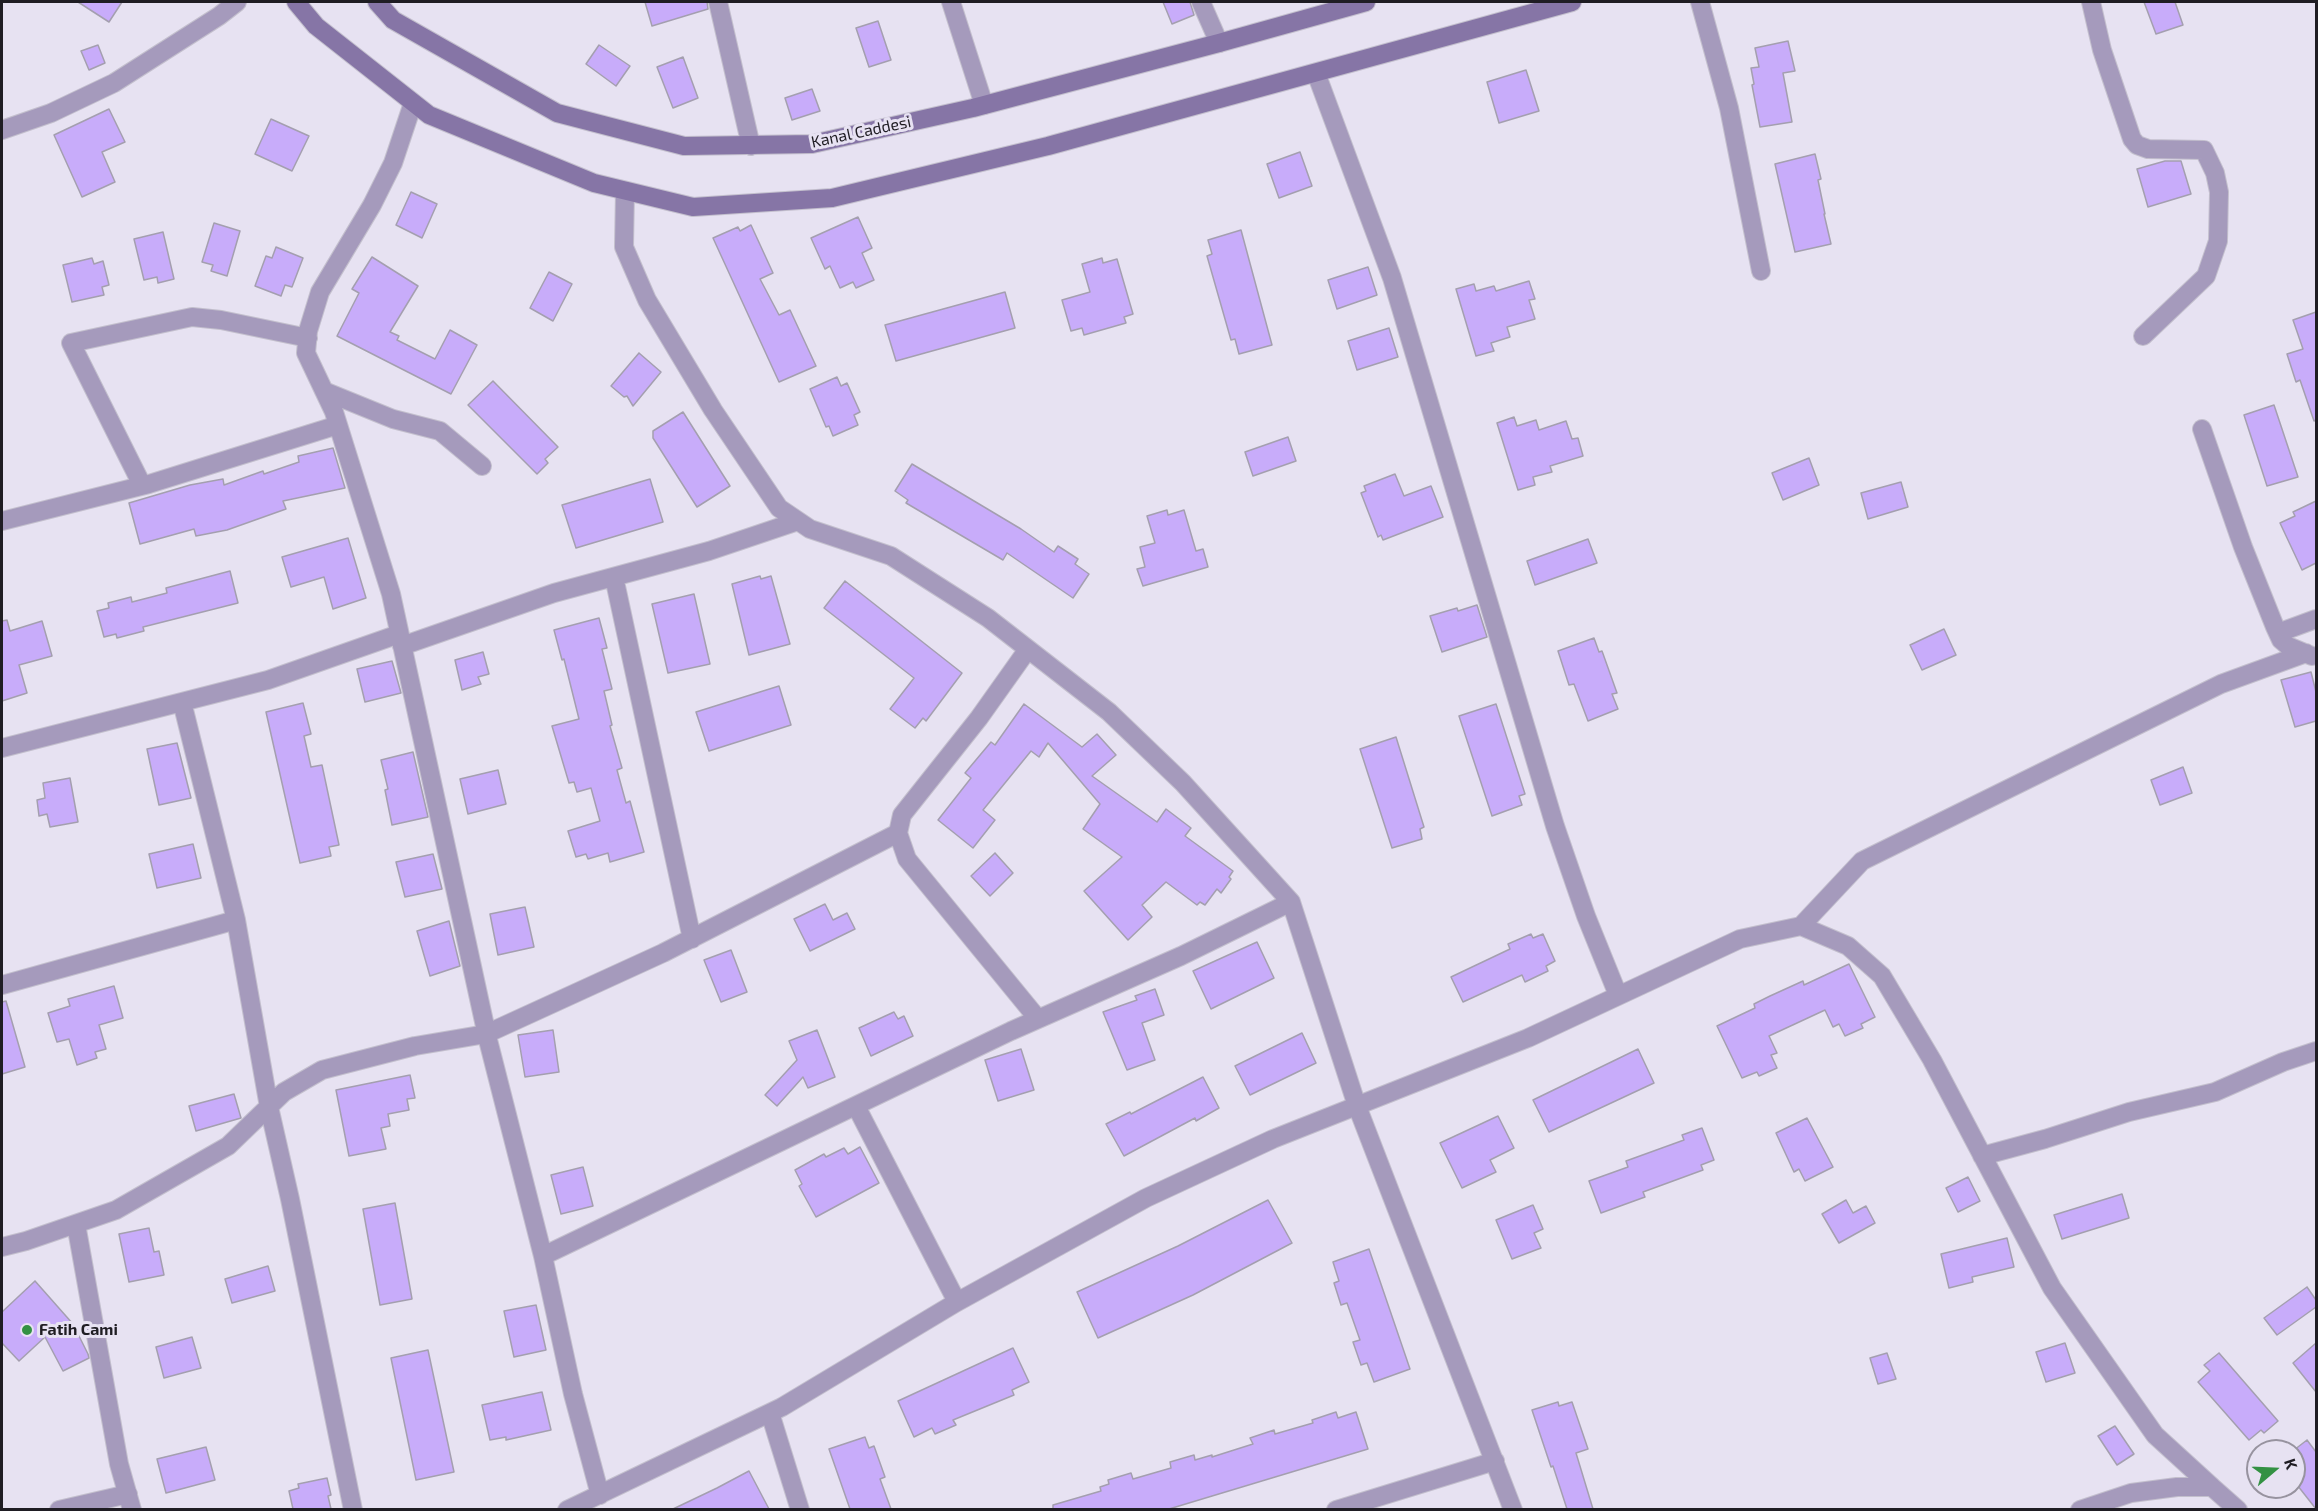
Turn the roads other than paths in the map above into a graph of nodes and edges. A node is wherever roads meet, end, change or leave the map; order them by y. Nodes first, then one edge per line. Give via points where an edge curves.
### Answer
1 (237, 2) edge
2 (296, 2) edge
3 (376, 2) edge
4 (718, 2) edge
5 (951, 2) edge
6 (1202, 2) edge
7 (1366, 2) edge
8 (1572, 2) edge
9 (1700, 2) edge
10 (2091, 2) edge
11 (1219, 44) junction
12 (1316, 73) junction
13 (413, 103) junction
14 (984, 105) junction
15 (2, 130) edge
16 (751, 146) junction
17 (625, 190) junction
18 (1761, 271) dead end
19 (2143, 336) dead end
20 (308, 338) junction
21 (324, 391) junction
22 (338, 425) junction
23 (2202, 429) dead end
24 (482, 466) dead end
25 (142, 485) junction
26 (2, 521) edge
27 (798, 521) junction
28 (614, 577) junction
29 (2316, 619) edge
30 (2278, 633) junction
31 (400, 640) junction
32 (1028, 649) junction
33 (2311, 655) edge
34 (182, 702) junction
35 (2, 748) edge
36 (898, 833) junction
37 (1291, 902) junction
38 (236, 920) junction
39 (1801, 926) junction
40 (692, 939) junction
41 (2, 985) edge
42 (1618, 995) junction
43 (1038, 1019) junction
44 (486, 1034) junction
45 (2316, 1052) edge
46 (856, 1106) junction
47 (1357, 1106) junction
48 (269, 1107) junction
49 (1982, 1156) junction
50 (76, 1224) junction
51 (2, 1247) edge
52 (543, 1256) junction
53 (957, 1302) junction
54 (770, 1413) junction
55 (1495, 1461) junction
56 (2212, 1487) junction
57 (600, 1495) junction
58 (130, 1502) edge
59 (59, 1509) edge
60 (353, 1509) edge
61 (567, 1509) edge
62 (800, 1509) edge
63 (1336, 1509) edge
64 (1514, 1509) edge
65 (2080, 1509) edge
66 (2238, 1509) edge

1 - 15 street via 114,83 51,113
2 - 13 main road via 316,26
3 - 16 main road, Kanal Caddesi via 393,20 557,113 684,146
4 - 16 street
5 - 14 street
6 - 11 street
7 - 11 main road, Kanal Caddesi
8 - 12 main road
9 - 18 street via 1729,108
10 - 19 street via 2102,50 2132,139 2148,150 2204,150 2219,192 2218,242 2206,276
11 - 14 main road, Kanal Caddesi
12 - 17 main road via 1048,146 832,198 693,207
12 - 42 street via 1392,278 1555,826
13 - 17 main road via 429,115 594,183
13 - 20 street via 393,163 320,292
14 - 16 main road, Kanal Caddesi via 812,144
17 - 27 street via 624,247 647,300 713,410 779,508
20 - 21 street via 306,353
20 - 25 street via 192,317 71,343
21 - 22 street
21 - 24 street via 393,419 440,431
22 - 25 street
22 - 31 street via 391,594
23 - 30 street
25 - 26 street
27 - 28 street
27 - 32 street via 810,529 891,556 988,618
28 - 31 street
28 - 40 street
29 - 30 street
30 - 33 street via 2288,646
31 - 34 street
31 - 44 street
32 - 36 street via 902,815
32 - 37 street via 1109,712 1183,783
33 - 39 street via 2220,684 1862,861
34 - 35 street
34 - 38 street
36 - 40 street
36 - 43 street via 907,858
37 - 43 street
37 - 47 street
38 - 41 street
38 - 48 street
39 - 42 street via 1740,939
39 - 49 street via 1848,946 1881,976 1932,1060
40 - 44 street
42 - 47 street via 1528,1038
43 - 46 street
44 - 48 street via 415,1046 322,1070 284,1092
44 - 52 street
45 - 49 street via 2216,1092 2128,1112
46 - 52 street
46 - 53 street
47 - 53 street via 1273,1139 1146,1198
47 - 55 street
48 - 50 street via 228,1146 116,1210
48 - 60 street
49 - 56 street via 2052,1288 2156,1435
50 - 51 street
50 - 58 street via 119,1464
52 - 57 street
53 - 54 street
54 - 57 street
54 - 62 street
55 - 63 street
55 - 64 street
56 - 65 street via 2131,1493
56 - 66 street
57 - 61 street
58 - 59 street

